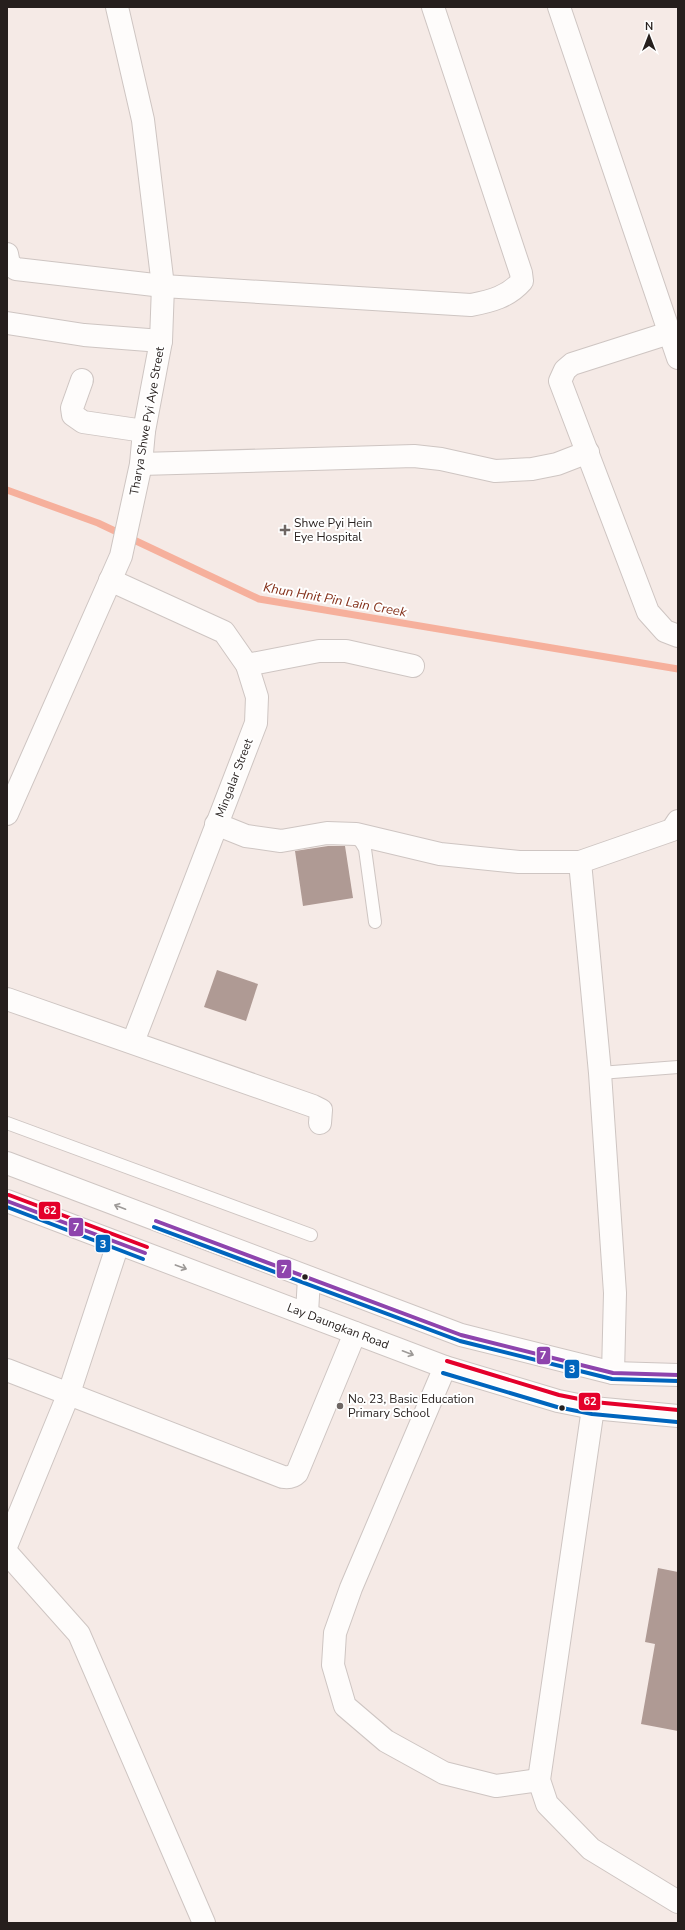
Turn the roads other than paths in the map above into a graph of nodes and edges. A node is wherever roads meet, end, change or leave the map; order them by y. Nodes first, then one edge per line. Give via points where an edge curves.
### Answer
1 (118, 7) edge
2 (433, 7) edge
3 (559, 7) edge
4 (7, 254) edge
5 (163, 286) junction
6 (7, 323) edge
7 (669, 333) junction
8 (161, 341) junction
9 (678, 358) edge
10 (82, 380) dead end
11 (144, 431) junction
12 (588, 452) junction
13 (142, 464) junction
14 (110, 580) junction
15 (678, 636) edge
16 (247, 665) junction
17 (413, 666) dead end
18 (7, 814) edge
19 (678, 821) edge
20 (216, 824) junction
21 (356, 834) junction
22 (580, 862) junction
23 (375, 922) dead end
24 (7, 999) edge
25 (133, 1042) junction
26 (678, 1067) edge
27 (600, 1073) junction
28 (7, 1123) edge
29 (320, 1123) dead end
30 (7, 1163) edge
31 (7, 1201) edge
32 (156, 1221) junction
33 (312, 1235) dead end
34 (118, 1244) junction
35 (145, 1253) junction
36 (309, 1278) junction
37 (307, 1313) junction
38 (355, 1333) junction
39 (445, 1367) junction
40 (7, 1370) edge
41 (613, 1372) junction
42 (678, 1375) edge
43 (69, 1393) junction
44 (593, 1408) junction
45 (678, 1416) edge
46 (7, 1544) edge
47 (7, 1553) edge
48 (539, 1780) junction
49 (678, 1902) edge
50 (204, 1923) edge

1 - 5 street, Tharya Shwe Pyi Aye Street via 143,120
2 - 5 street via 521,273 522,281 515,289 496,300 471,305
3 - 7 street
4 - 5 street via 9,264 16,269
5 - 8 street, Tharya Shwe Pyi Aye Street
6 - 8 street via 84,335
7 - 9 street
7 - 12 street via 572,364 565,370 560,381
8 - 11 street, Tharya Shwe Pyi Aye Street
10 - 11 street via 72,408 73,415 83,422
11 - 13 street, Tharya Shwe Pyi Aye Street
12 - 13 street via 557,464 532,469 495,471 414,456
12 - 15 street via 648,612 665,631
13 - 14 street, Tharya Shwe Pyi Aye Street via 121,556
14 - 16 street, Mingalar Street via 224,632
14 - 18 street, Tharya Shwe Pyi Aye Street
16 - 17 street via 319,651 346,651
16 - 20 street, Mingalar Street via 257,697 256,723
19 - 22 street via 672,830
20 - 21 street via 246,836 281,841 328,832
20 - 25 street, Mingalar Street
21 - 22 street via 440,854 519,862
21 - 23 lane via 365,849
22 - 27 street
24 - 25 street
25 - 29 street via 313,1106 321,1110
26 - 27 lane
27 - 41 street via 615,1293
28 - 33 lane
32 -> 30 street
31 - 34 street, Lay Daungkan Road
32 - 35 street
32 - 36 street
34 - 35 street, Lay Daungkan Road
34 - 43 street
35 -> 37 street, Lay Daungkan Road
36 - 37 street
36 - 41 street via 462,1335
37 - 38 street, Lay Daungkan Road
38 -> 39 street, Lay Daungkan Road
38 - 43 street via 294,1477 283,1477
39 - 44 street, Lay Daungkan Road via 558,1401
39 - 48 street via 334,1633 333,1666 345,1706 386,1741 444,1773 496,1786
40 - 43 street
41 - 42 street
43 - 46 street
44 - 45 street, Lay Daungkan Road
44 - 48 street
47 - 50 street via 80,1634
48 - 49 street via 547,1804 591,1849

